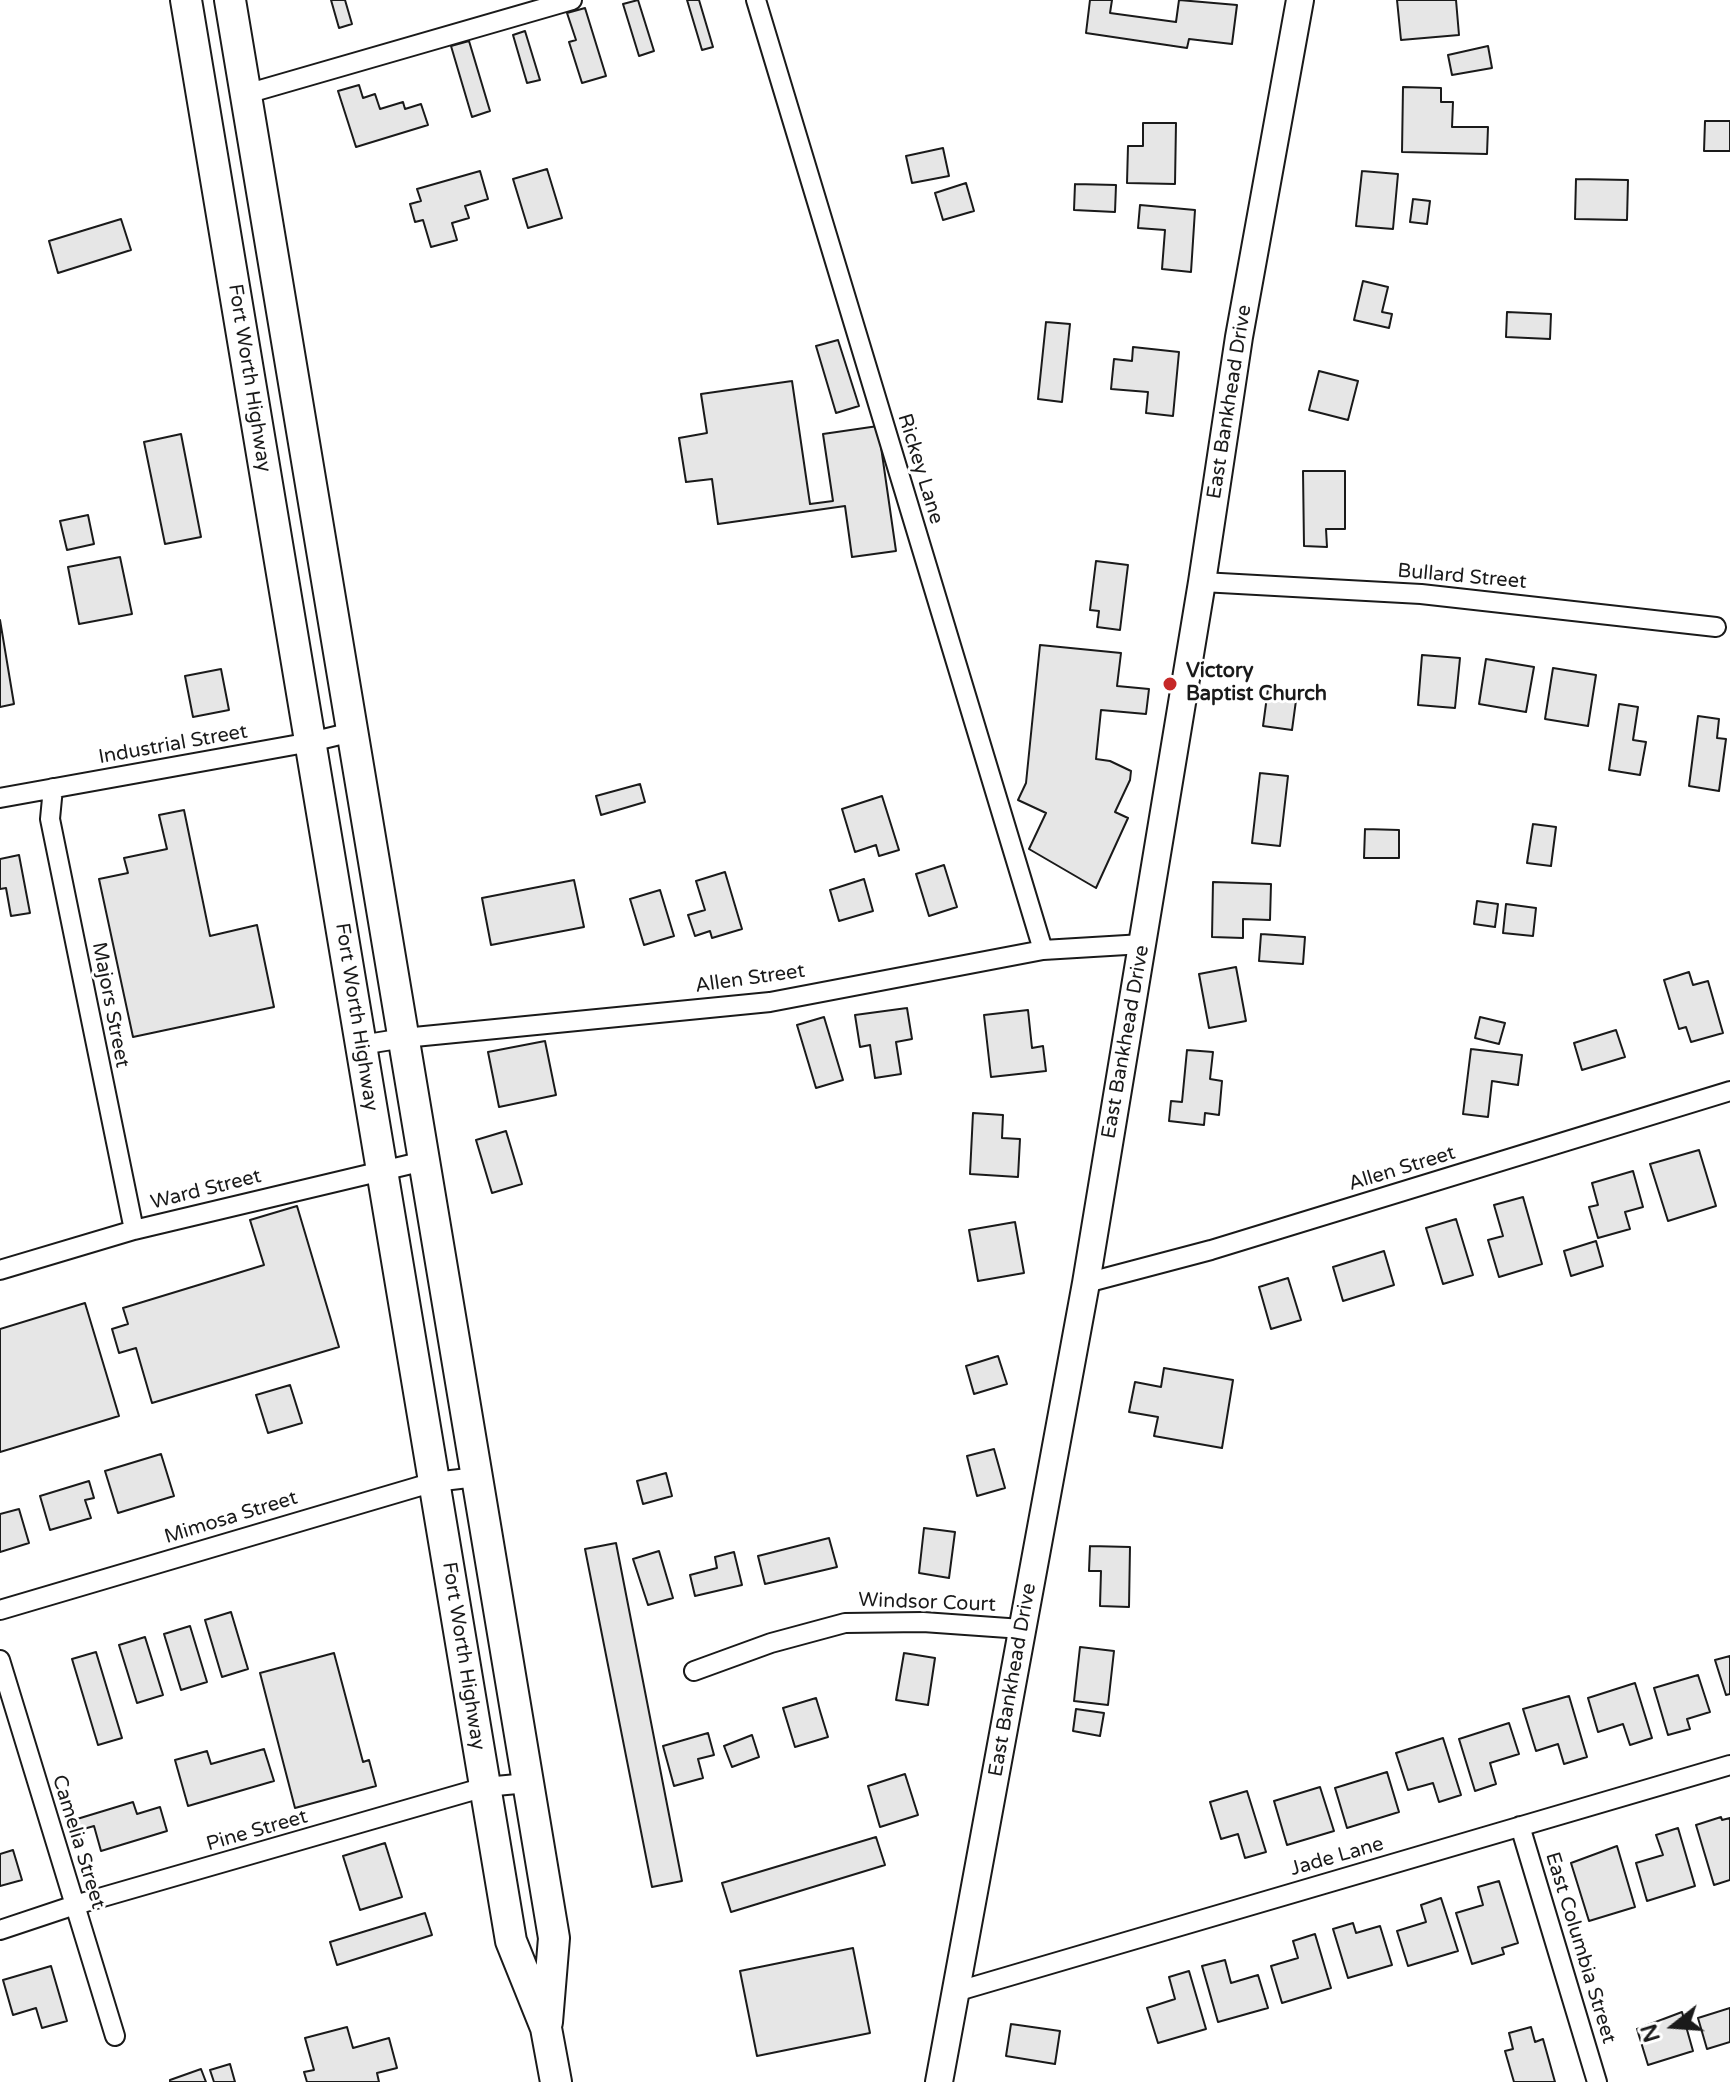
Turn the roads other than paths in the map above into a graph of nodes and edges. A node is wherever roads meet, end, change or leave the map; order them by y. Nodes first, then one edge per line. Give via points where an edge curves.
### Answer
1 (186, 0) edge
2 (230, 0) edge
3 (572, 0) edge
4 (756, 0) edge
5 (1300, 0) edge
6 (246, 94) junction
7 (269, 235) junction
8 (227, 243) junction
9 (1202, 582) junction
10 (1716, 627) dead end
11 (352, 732) junction
12 (311, 742) junction
13 (53, 788) junction
14 (0, 798) edge
15 (1143, 944) junction
16 (1043, 950) junction
17 (404, 1038) junction
18 (361, 1045) junction
19 (1730, 1091) edge
20 (424, 1161) junction
21 (382, 1169) junction
22 (134, 1230) junction
23 (0, 1270) edge
24 (1086, 1283) junction
25 (477, 1477) junction
26 (434, 1482) junction
27 (0, 1610) edge
28 (1022, 1629) junction
29 (0, 1660) edge
30 (694, 1671) dead end
31 (1730, 1765) edge
32 (528, 1783) junction
33 (485, 1787) junction
34 (1520, 1826) junction
35 (75, 1905) junction
36 (0, 1930) edge
37 (955, 1992) junction
38 (546, 2028) junction
39 (115, 2036) dead end
40 (556, 2082) edge
41 (939, 2082) edge
42 (1597, 2082) edge

1 - 8 main road, Fort Worth Highway
2 - 6 main road, Fort Worth Highway
3 - 6 street
4 - 16 street, Rickey Lane
5 - 9 street, East Bankhead Drive via 1239,337
6 - 7 main road, Fort Worth Highway
7 - 8 main road
7 - 11 main road, Fort Worth Highway
8 - 12 main road, Fort Worth Highway
9 - 10 street, Bullard Street via 1421,594
9 - 15 street, East Bankhead Drive
11 - 12 street, Industrial Street
11 - 17 main road, Fort Worth Highway
12 - 13 street, Industrial Street
12 - 18 main road, Fort Worth Highway
13 - 14 street, Industrial Street
13 - 22 street, Majors Street via 50,819
15 - 16 street, Allen Street
15 - 24 street, East Bankhead Drive
16 - 17 street, Allen Street via 770,1002
17 - 18 street, Allen Street
17 - 20 main road, Fort Worth Highway
18 - 21 main road, Fort Worth Highway
19 - 24 street, Allen Street via 1211,1250
20 - 21 street, Ward Street
20 - 25 main road, Fort Worth Highway
21 - 22 street, Ward Street
21 - 26 main road, Fort Worth Highway
22 - 23 street, Ward Street
24 - 28 street, East Bankhead Drive
25 - 26 street, Mimosa Street
25 - 32 main road, Fort Worth Highway
26 - 27 street, Mimosa Street
26 - 33 main road, Fort Worth Highway
28 - 30 street, Windsor Court via 845,1623
28 - 37 street, East Bankhead Drive
29 - 35 street, Camelia Street
31 - 34 street, Jade Lane
32 - 33 street, Pine Street
32 - 38 main road, Fort Worth Highway via 554,1938
33 - 35 street, Pine Street
33 - 38 main road, Fort Worth Highway via 511,1941
34 - 37 street, Jade Lane
34 - 42 street, East Columbia Street
35 - 36 street, Pine Street
35 - 39 street, Camelia Street
37 - 41 street, East Bankhead Drive
38 - 40 main road, Fort Worth Highway

